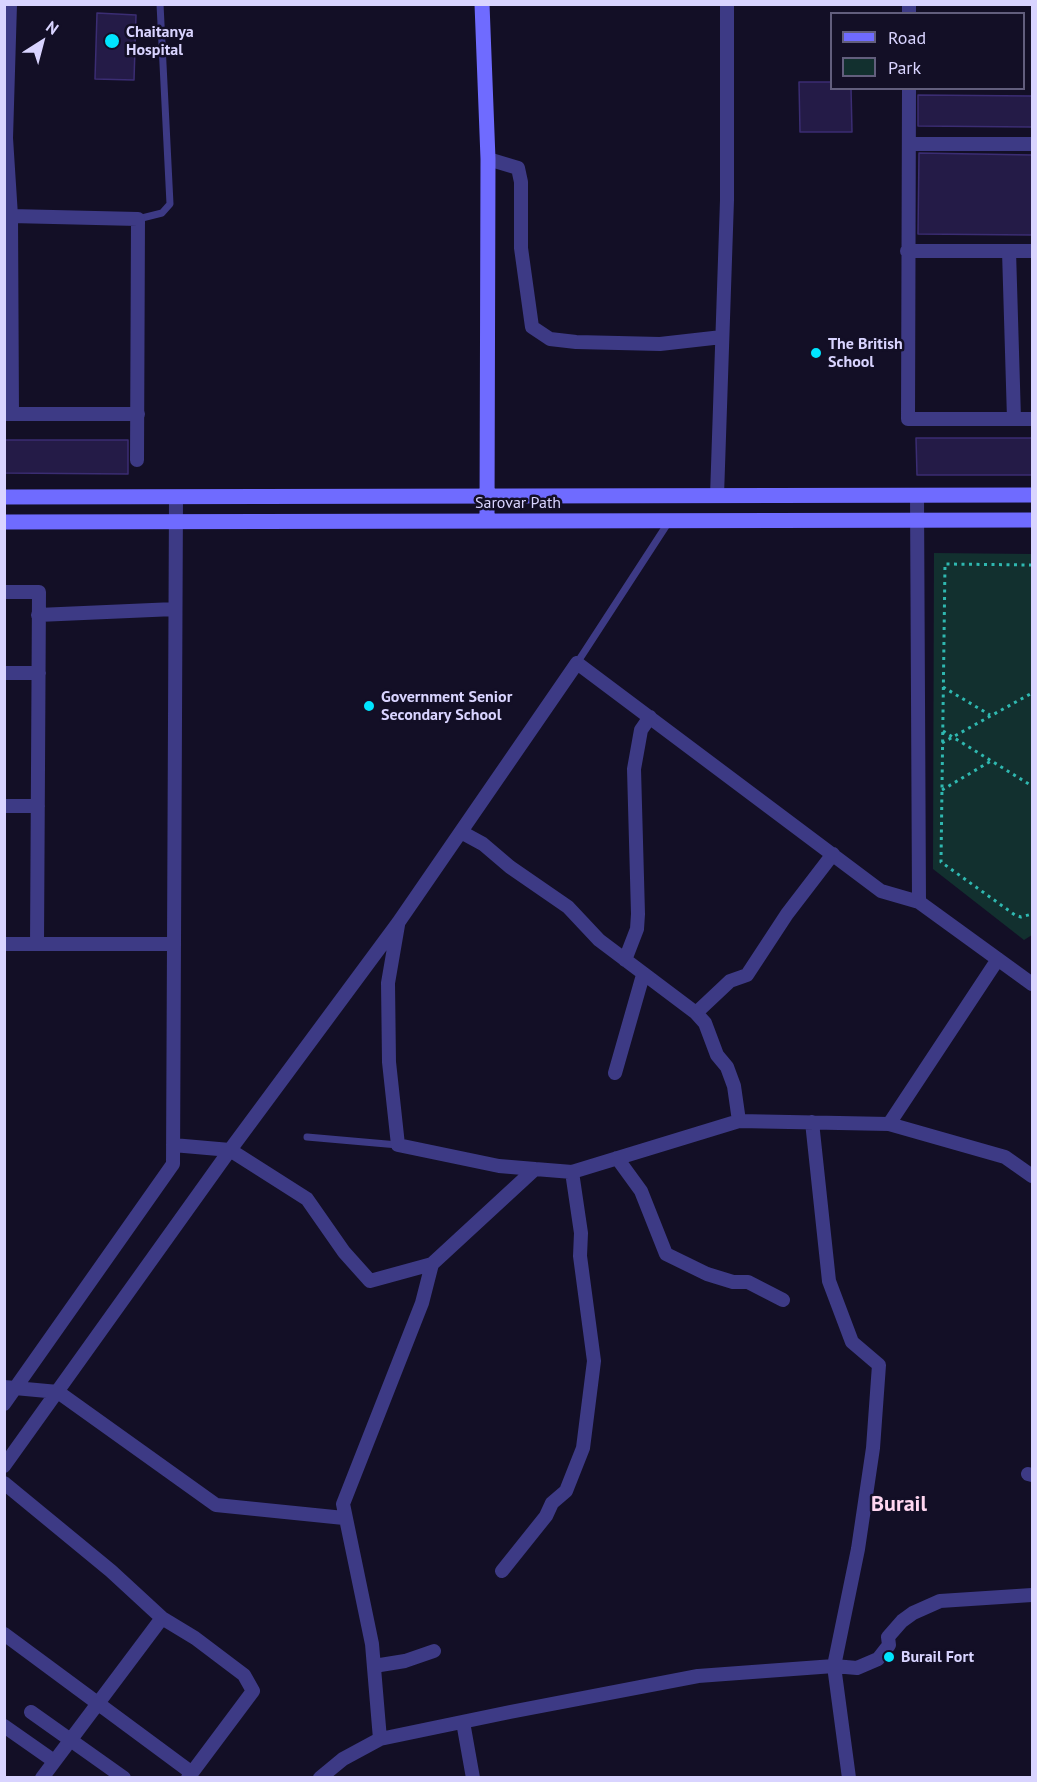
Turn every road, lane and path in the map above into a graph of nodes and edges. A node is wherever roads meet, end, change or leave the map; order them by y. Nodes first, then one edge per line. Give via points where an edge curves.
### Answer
1 (10, 4) edge
2 (160, 4) edge
3 (482, 4) edge
4 (727, 4) edge
5 (909, 90) edge
6 (5, 138) edge
7 (909, 144) junction
8 (1032, 144) edge
9 (488, 159) junction
10 (11, 216) junction
11 (138, 219) junction
12 (907, 251) junction
13 (1009, 251) junction
14 (1032, 251) edge
15 (722, 337) junction
16 (8, 414) edge
17 (138, 414) junction
18 (1014, 419) junction
19 (1032, 419) edge
20 (137, 460) dead end
21 (917, 495) junction
22 (1032, 495) edge
23 (176, 496) junction
24 (487, 496) junction
25 (717, 496) junction
26 (4, 497) edge
27 (669, 520) junction
28 (918, 520) junction
29 (1032, 520) edge
30 (176, 521) junction
31 (487, 521) junction
32 (4, 522) edge
33 (1032, 565) edge
34 (4, 592) edge
35 (175, 609) junction
36 (38, 615) junction
37 (577, 663) junction
38 (4, 673) edge
39 (39, 673) junction
40 (943, 687) junction
41 (1032, 693) edge
42 (991, 716) junction
43 (650, 717) junction
44 (943, 731) junction
45 (953, 737) junction
46 (942, 743) junction
47 (991, 761) junction
48 (1032, 786) edge
49 (942, 790) junction
50 (4, 806) edge
51 (38, 806) junction
52 (461, 832) junction
53 (833, 854) junction
54 (919, 902) junction
55 (1032, 914) edge
56 (398, 923) junction
57 (4, 944) edge
58 (37, 944) junction
59 (174, 945) junction
60 (998, 959) junction
61 (625, 960) junction
62 (643, 975) junction
63 (1030, 977) edge
64 (696, 1013) junction
65 (615, 1073) dead end
66 (739, 1120) junction
67 (812, 1122) junction
68 (889, 1124) junction
69 (307, 1137) dead end
70 (173, 1145) junction
71 (398, 1145) junction
72 (230, 1150) junction
73 (617, 1158) junction
74 (535, 1169) junction
75 (572, 1172) junction
76 (1032, 1176) edge
77 (432, 1264) junction
78 (783, 1300) dead end
79 (11, 1387) edge
80 (58, 1392) junction
81 (4, 1404) edge
82 (4, 1466) edge
83 (4, 1483) edge
84 (344, 1518) junction
85 (502, 1571) dead end
86 (1032, 1595) edge
87 (162, 1618) junction
88 (4, 1634) edge
89 (434, 1651) dead end
90 (374, 1666) junction
91 (834, 1666) junction
92 (98, 1703) junction
93 (31, 1712) dead end
94 (463, 1722) junction
95 (4, 1726) edge
96 (380, 1739) junction
97 (70, 1740) junction
98 (54, 1761) junction
99 (190, 1775) edge
100 (42, 1778) edge
101 (124, 1778) edge
102 (320, 1778) edge
103 (473, 1778) edge
104 (849, 1778) edge

1 - 6 street
2 - 11 lane via 170,204 162,213
3 - 9 main road
4 - 15 street
5 - 7 street
6 - 10 street
7 - 8 street
7 - 12 street
9 - 15 street via 518,168 521,249 532,327 550,339 576,342 660,345
9 - 24 main road
10 - 11 street
10 - 16 street
11 - 17 street
12 - 13 street
12 - 18 street via 908,419
13 - 14 street
13 - 18 street
15 - 25 street
16 - 17 street
17 - 20 street
18 - 19 street
21 - 22 main road, Sarovar Path
21 - 25 main road, Sarovar Path
21 - 28 street
23 - 24 main road, Sarovar Path
23 - 26 main road, Sarovar Path
23 - 30 street
24 - 25 main road, Sarovar Path
24 - 31 main road
27 - 28 main road, Sarovar Path
27 - 31 main road, Sarovar Path
27 - 37 lane
28 - 29 main road, Sarovar Path
28 - 54 street
30 - 31 main road, Sarovar Path
30 - 32 main road, Sarovar Path
30 - 35 street
33 - 40 path via 945,564
34 - 36 street via 39,592
35 - 36 street
35 - 59 street
36 - 39 street
37 - 43 street
37 - 52 street
38 - 39 street
39 - 51 street
40 - 42 path
40 - 44 path
41 - 42 path
42 - 45 path
43 - 53 street
43 - 61 street via 641,730 634,769 638,914 637,929
44 - 45 path
44 - 46 path
45 - 46 path
45 - 47 path
46 - 49 path
47 - 48 path
47 - 49 path
49 - 55 path via 941,862 1015,915
50 - 51 street
51 - 58 street
52 - 56 street
52 - 61 street via 568,907
53 - 54 street via 881,891
53 - 64 street via 747,975 730,981
54 - 60 street
56 - 71 street via 388,983 389,1062
56 - 72 street
57 - 58 street
58 - 59 street
59 - 70 street
60 - 63 street
60 - 68 street
61 - 62 street
62 - 64 street
62 - 65 street
64 - 66 street via 727,1067
66 - 67 street
66 - 73 street
67 - 68 street
67 - 91 street via 829,1281 852,1342 879,1365 873,1448
68 - 76 street via 1005,1157
69 - 71 lane
70 - 72 street
70 - 79 street via 173,1164
71 - 74 street via 499,1166
72 - 77 street via 307,1199 370,1281
72 - 80 street
73 - 75 street
73 - 78 street via 641,1191 666,1254 707,1274 748,1282
74 - 75 street
74 - 77 street
75 - 85 street via 594,1361 583,1448 566,1491 552,1503
77 - 84 street via 422,1303 343,1504
79 - 80 street
79 - 81 street
80 - 82 street
80 - 84 street via 216,1505
83 - 87 street
84 - 90 street
86 - 91 street via 940,1601 902,1621 888,1637 889,1646 878,1659 857,1668
87 - 92 street
87 - 99 street via 244,1675 253,1691
88 - 92 street
89 - 90 street
90 - 96 street
91 - 94 street via 698,1677
91 - 104 street
92 - 97 street
92 - 99 street
93 - 97 street
94 - 96 street
94 - 103 street
95 - 98 street
96 - 102 street via 343,1759
97 - 98 street
97 - 101 street
98 - 100 street

